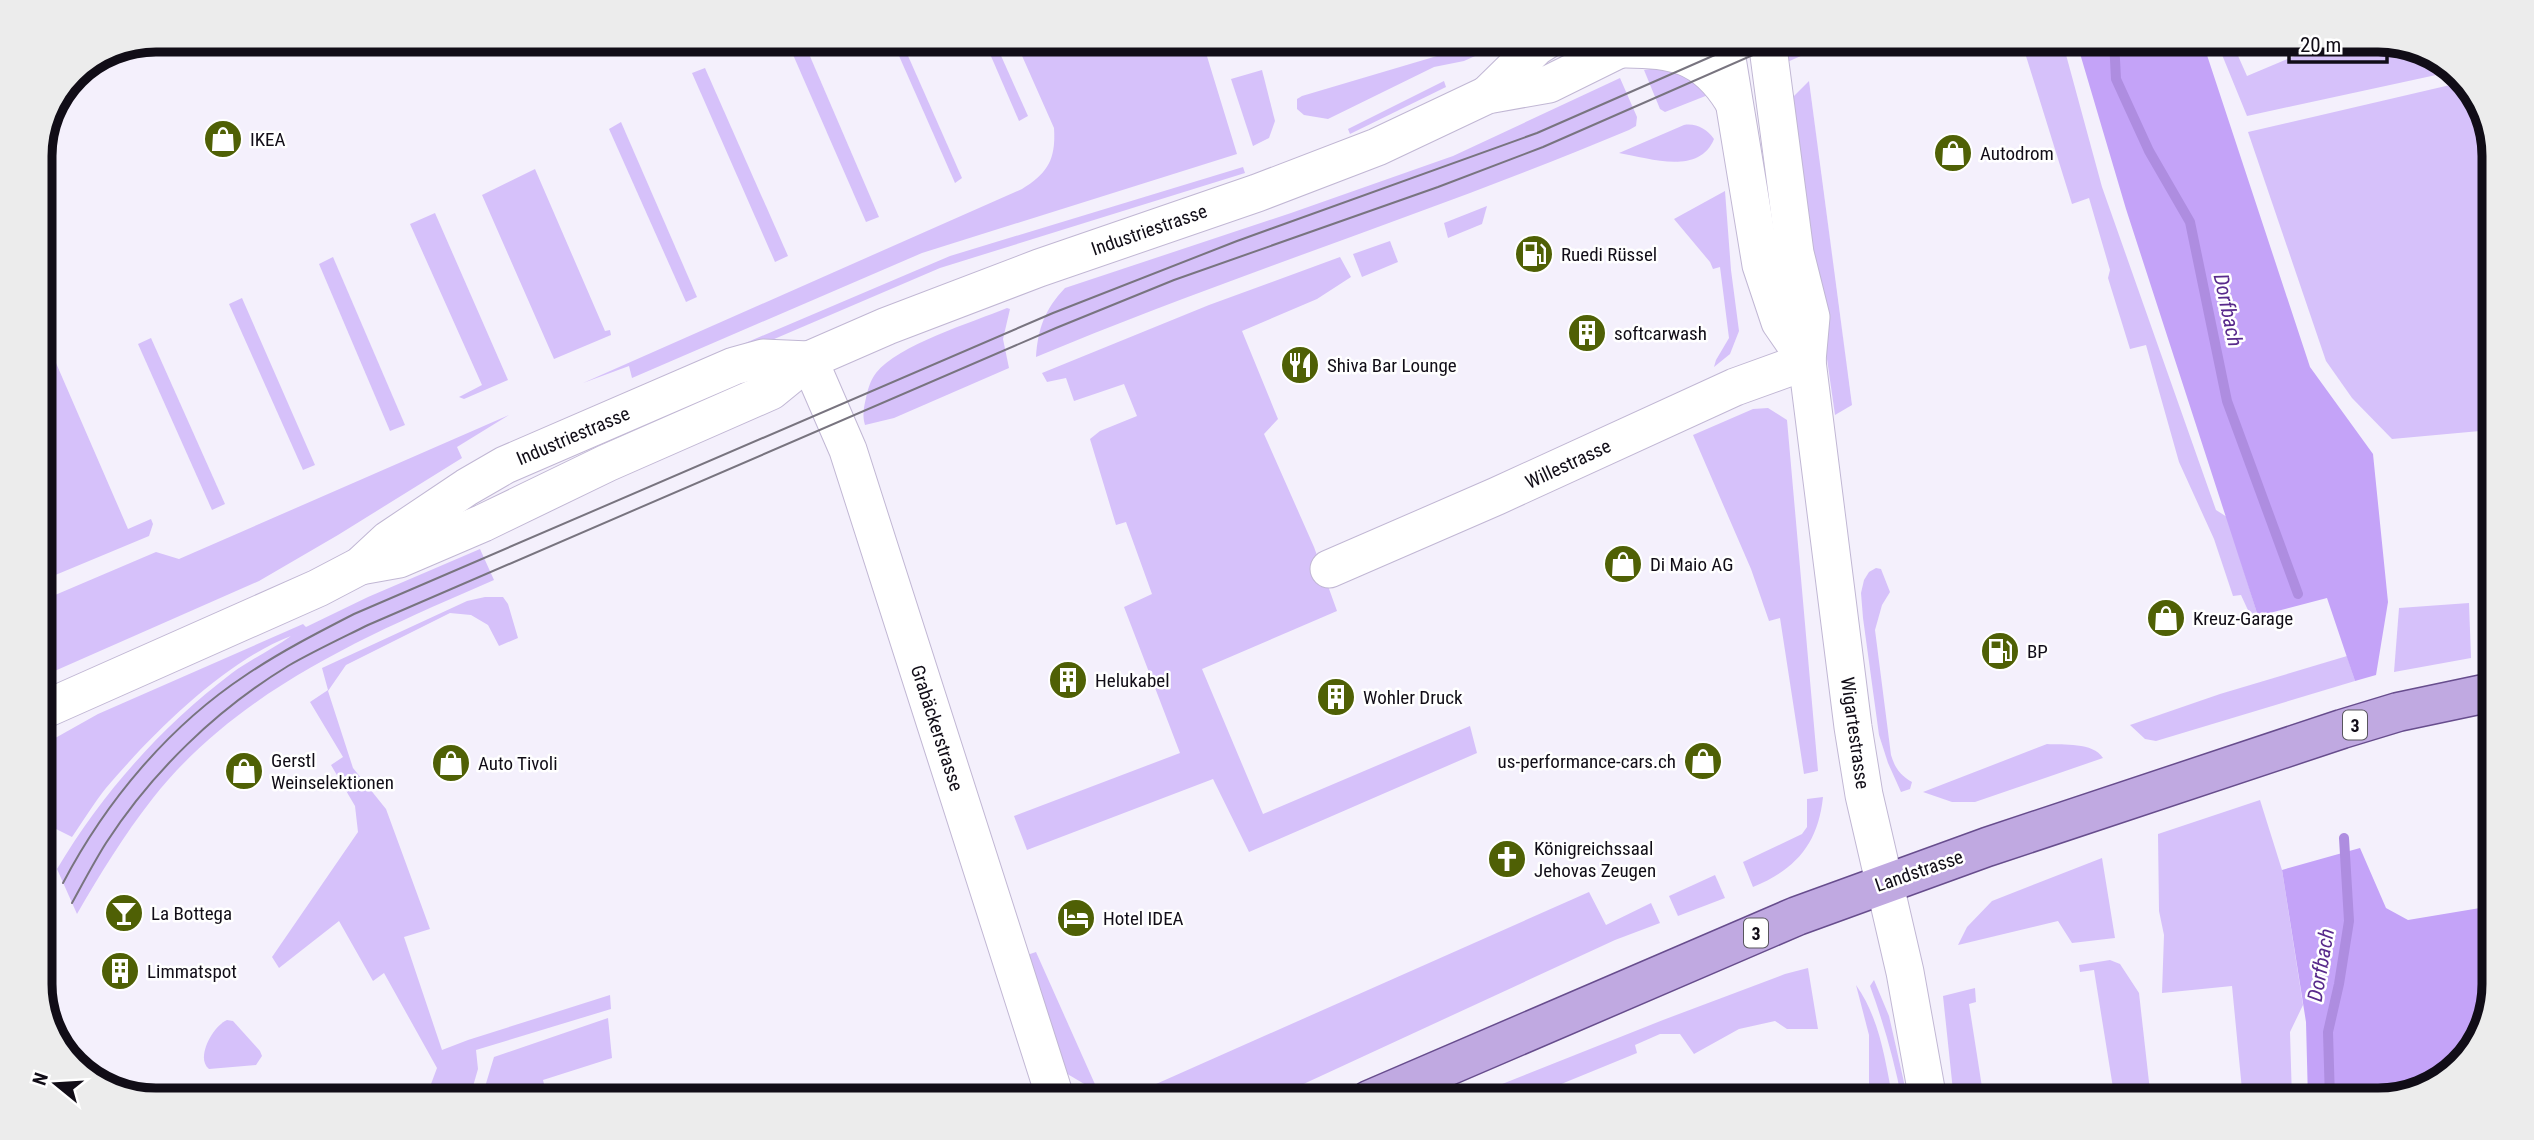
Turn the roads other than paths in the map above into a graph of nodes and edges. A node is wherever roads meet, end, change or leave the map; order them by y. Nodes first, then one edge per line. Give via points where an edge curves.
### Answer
1 (1531, 52) edge
2 (1614, 52) edge
3 (1667, 52) edge
4 (1726, 52) edge
5 (1769, 52) edge
6 (1487, 95) junction
7 (1735, 105) junction
8 (809, 359) junction
9 (1807, 361) junction
10 (1329, 569) dead end
11 (2482, 694) edge
12 (53, 706) edge
13 (1885, 883) junction
14 (1052, 1088) edge
15 (1396, 1088) edge
16 (1926, 1088) edge

1 - 6 street, Industriestrasse
2 - 6 street, Industriestrasse via 1549,84
3 - 7 street via 1699,62 1723,85
4 - 7 street
5 - 9 street via 1795,253 1811,317
6 - 8 street, Industriestrasse via 1377,147 1039,268
7 - 9 street via 1761,265 1780,321
8 - 12 street, Industriestrasse via 763,358 734,366 517,459 408,526 360,566
8 - 14 street, Grabäckerstrasse via 848,450
9 - 10 street, Willestrasse via 1734,387
9 - 13 street, Wigartestrasse via 1853,727
11 - 13 main road, Landstrasse / 3 via 2342,729
13 - 15 main road, Landstrasse / 3 via 1772,926
13 - 16 street, Wigartestrasse

